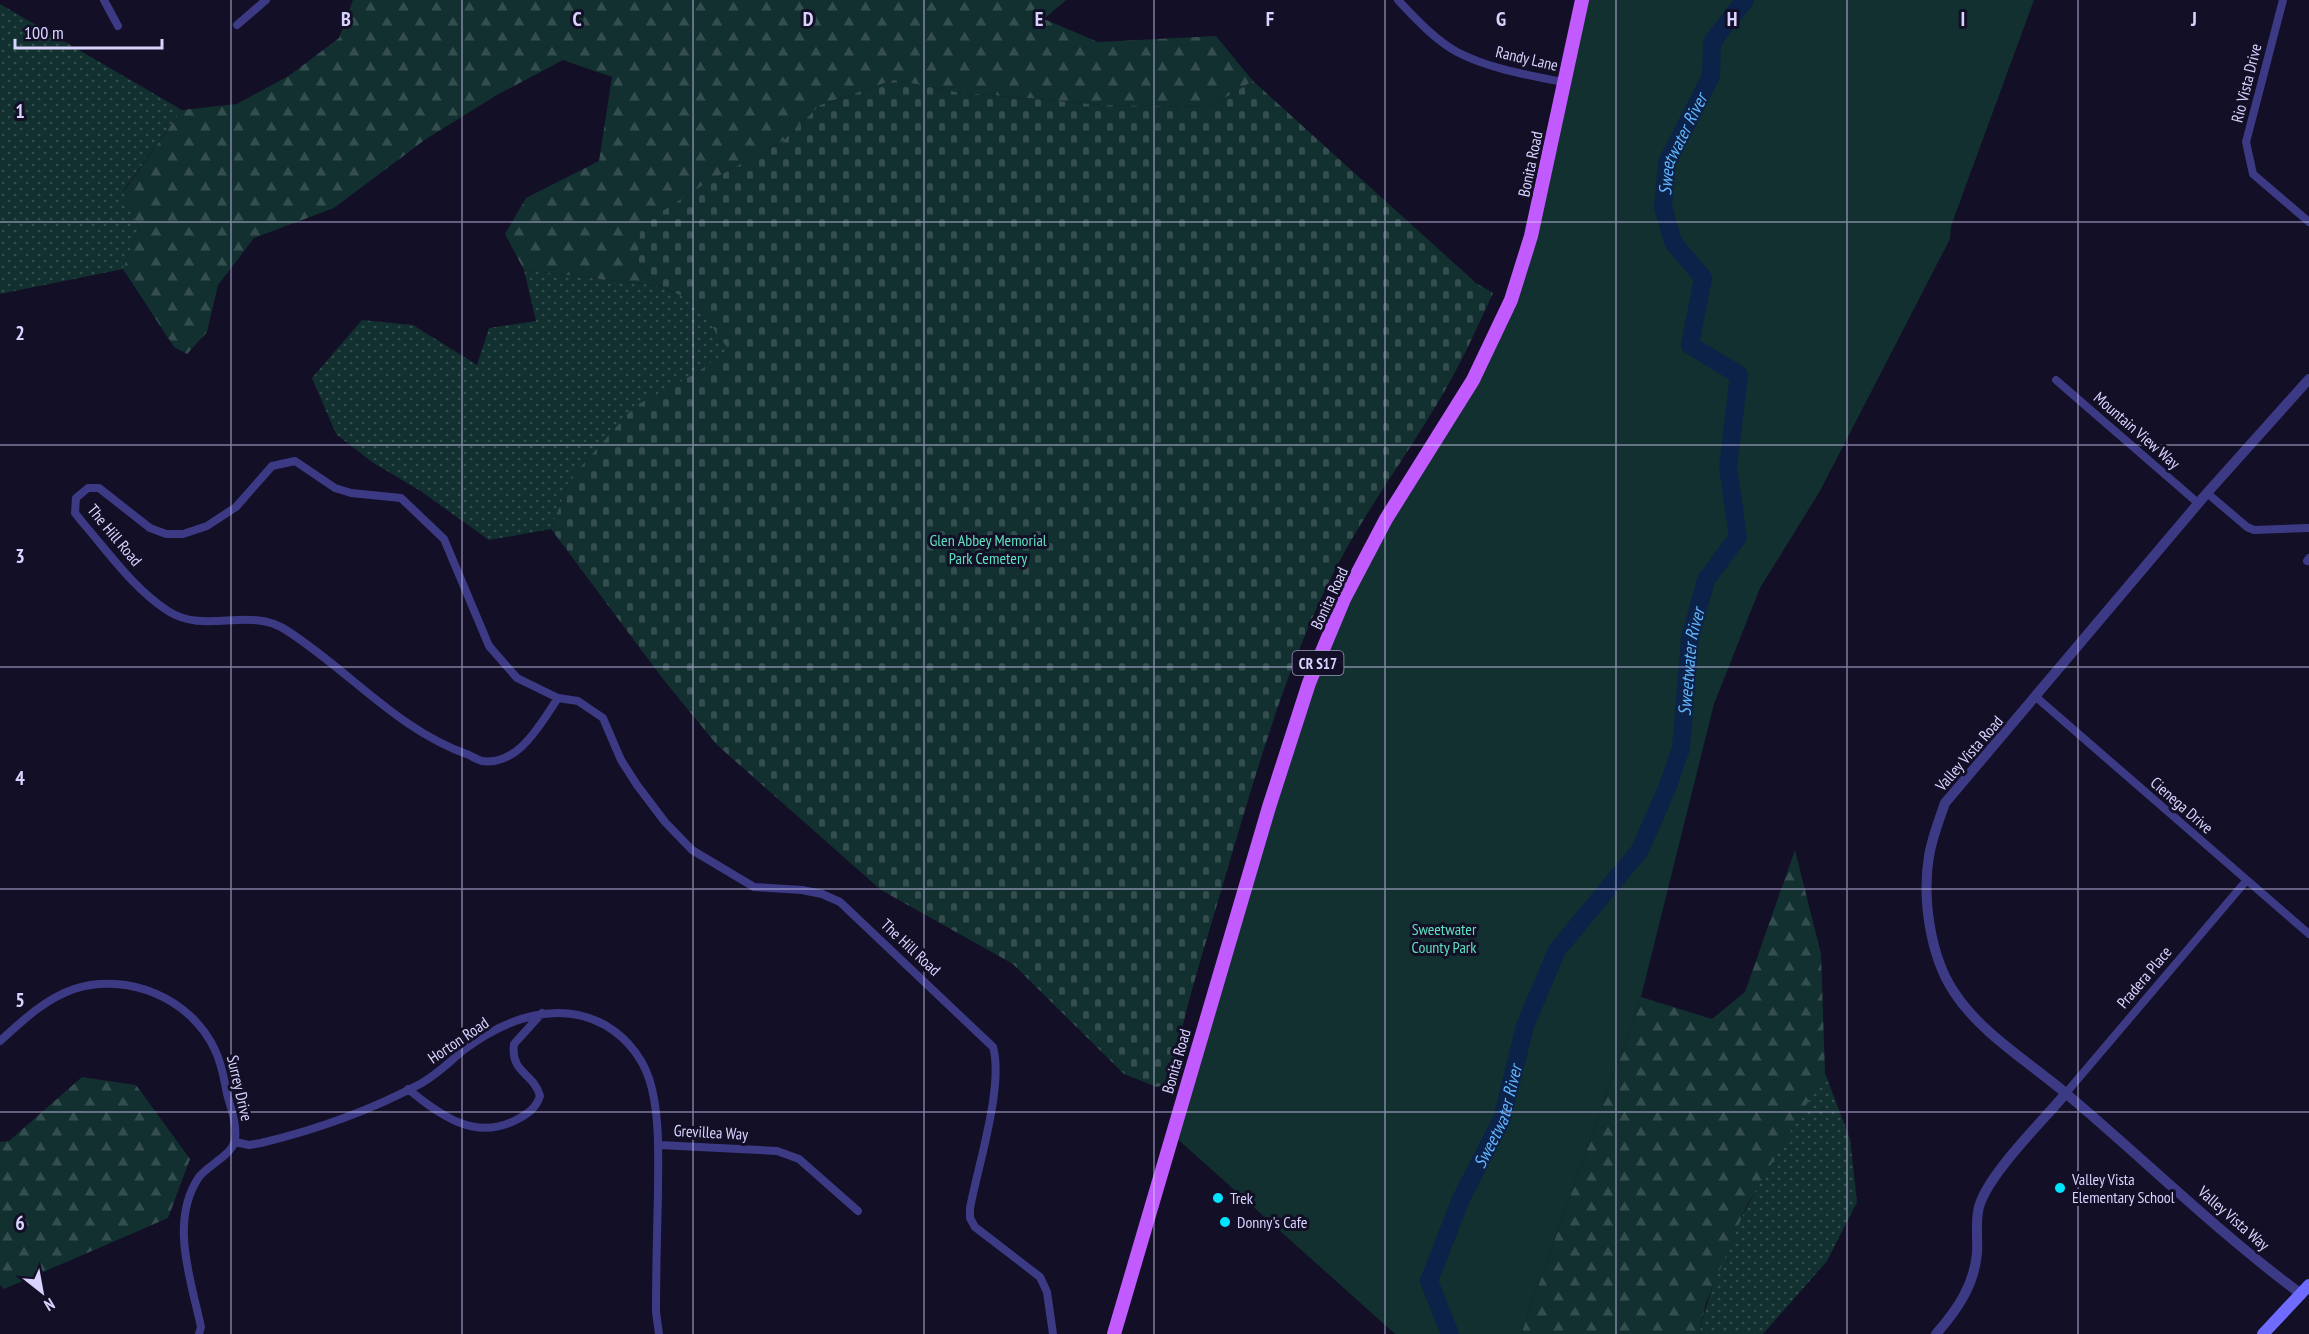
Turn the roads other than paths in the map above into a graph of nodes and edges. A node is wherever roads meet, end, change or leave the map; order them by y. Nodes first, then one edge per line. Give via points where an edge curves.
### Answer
1 (104, 0) edge
2 (266, 0) edge
3 (1398, 0) edge
4 (1582, 0) edge
5 (2283, 0) edge
6 (237, 25) dead end
7 (118, 26) dead end
8 (1563, 82) junction
9 (2309, 222) edge
10 (2309, 379) edge
11 (2056, 380) dead end
12 (2207, 493) junction
13 (2198, 503) junction
14 (2309, 528) edge
15 (2036, 697) junction
16 (558, 698) junction
17 (2246, 880) junction
18 (2309, 934) edge
19 (542, 1013) junction
20 (0, 1041) edge
21 (408, 1089) junction
22 (2066, 1093) junction
23 (235, 1142) junction
24 (658, 1145) junction
25 (858, 1212) dead end
26 (2305, 1290) edge
27 (199, 1334) edge
28 (659, 1334) edge
29 (1053, 1334) edge
30 (1114, 1334) edge
31 (1936, 1334) edge
32 (2263, 1334) edge

1 - 7 street
2 - 6 street
3 - 8 street, Randy Lane via 1455,51 1494,68
4 - 8 main road, Bonita Road / CR S17
5 - 9 street, Rio Vista Drive via 2246,142 2253,174
8 - 30 main road, Bonita Road / CR S17 via 1531,236 1511,300 1467,391 1386,519 1344,599 1309,683
10 - 12 street, Valley Vista Road
11 - 13 street, Mountain View Way
12 - 13 street, Valley Vista Road
12 - 14 street via 2254,530
13 - 15 street, Valley Vista Road
15 - 17 street, Cienega Drive
15 - 22 street, Valley Vista Road via 1945,803 1929,858 1927,906 1939,958 1954,992 1996,1039
16 - 16 street, The Hill Road via 517,678 489,646 444,539 400,498 335,488 295,461 272,466 236,507 199,530 183,534 166,534 150,528 99,488 88,488 76,498 75,513 83,523 150,598 171,613 194,622 264,620 285,629 390,711 456,752 483,761 509,756 533,735
16 - 29 street, The Hill Road via 578,701 603,718 637,785 692,850 754,887 802,890 840,902 988,1041 996,1059 995,1085 970,1218 975,1227 1040,1277 1047,1292
17 - 18 street, Cienega Drive
17 - 22 street, Pradera Place
19 - 21 street, Horton Road via 485,1036 428,1079
19 - 21 street via 514,1044 515,1063 534,1083 540,1096 535,1108 523,1116 499,1128 474,1128 443,1114
19 - 24 street, Horton Road via 576,1014 597,1021 633,1048 650,1080
20 - 23 street, Surrey Drive via 51,999 75,989 114,984 153,992 189,1015 214,1048 233,1119
21 - 23 street, Horton Road via 319,1128 261,1143
22 - 26 street, Valley Vista Way via 2237,1242
22 - 31 street via 1990,1183 1979,1206 1972,1280 1957,1308
23 - 27 street, Surrey Drive via 198,1178 184,1214 184,1248 201,1327
24 - 25 street, Grevillea Way via 777,1151 799,1159
24 - 28 street, Grevillea Way
26 - 32 main road

